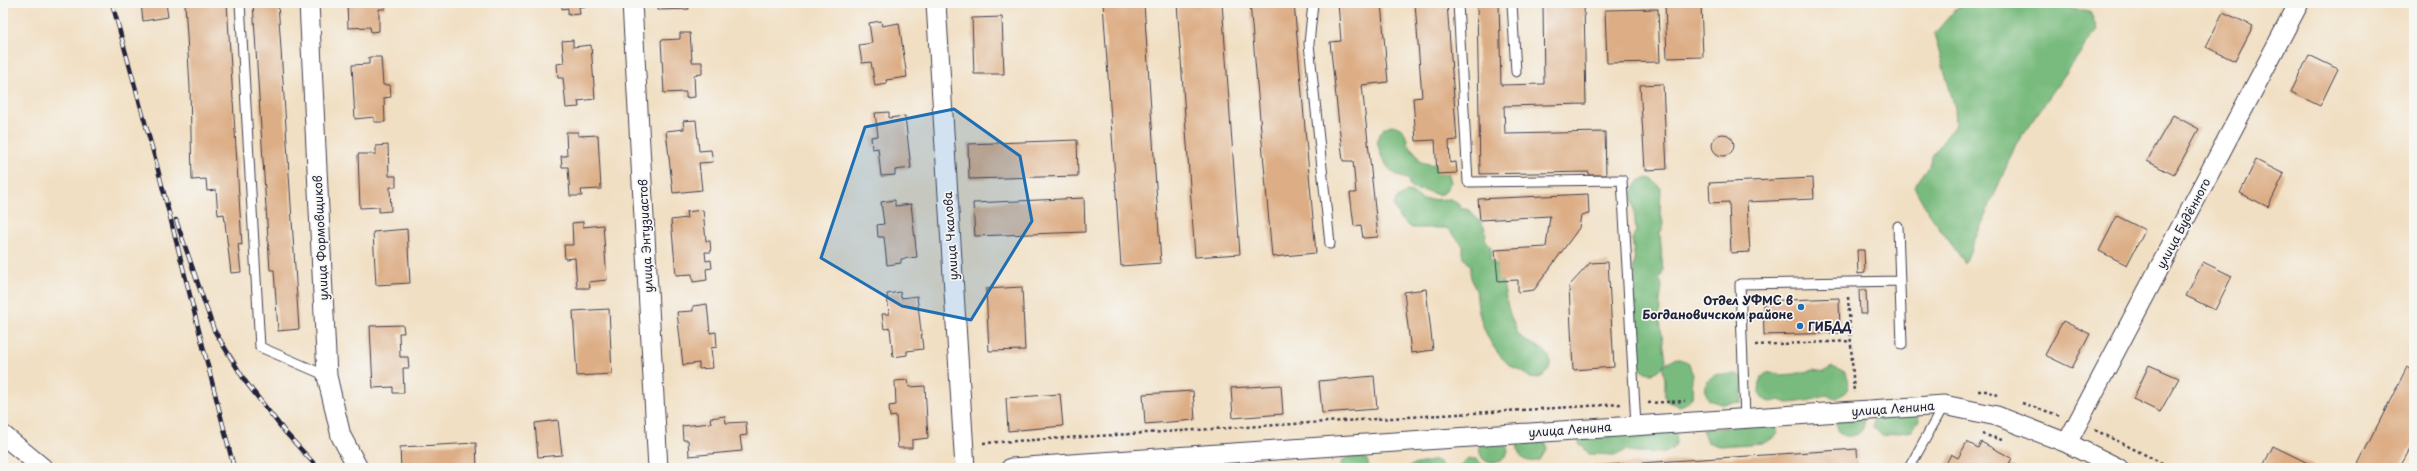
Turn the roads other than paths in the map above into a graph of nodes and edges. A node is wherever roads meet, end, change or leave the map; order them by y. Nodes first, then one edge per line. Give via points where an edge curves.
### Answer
1 (240, 3) edge
2 (309, 3) edge
3 (632, 3) edge
4 (936, 3) edge
5 (1313, 3) edge
6 (1458, 3) edge
7 (1512, 3) edge
8 (2299, 3) edge
9 (1516, 72) dead end
10 (1898, 226) dead end
11 (1330, 244) dead end
12 (1900, 281) junction
13 (1902, 345) dead end
14 (327, 376) junction
15 (1944, 405) junction
16 (1746, 418) junction
17 (1636, 424) junction
18 (3, 435) edge
19 (2067, 443) junction
20 (43, 468) edge
21 (358, 468) edge
22 (658, 468) edge
23 (965, 468) edge
24 (1011, 468) edge
25 (1909, 468) edge
26 (2118, 468) edge

1 - 14 lane via 260,347
2 - 14 street, улица Формовщиков
3 - 22 street, улица Энтузиастов
4 - 23 street, улица Чкалова
5 - 11 lane via 1309,44
6 - 17 lane via 1468,182 1622,180
7 - 9 lane
8 - 19 street, улица Будённого
10 - 12 lane
12 - 13 lane
12 - 16 lane via 1740,284
14 - 21 street, улица Формовщиков via 341,436
15 - 16 street, улица Ленина
15 - 19 street, улица Ленина via 1997,416
15 - 25 lane
16 - 17 street, улица Ленина
17 - 24 street, улица Ленина
18 - 20 street
19 - 26 street, улица Ленина

